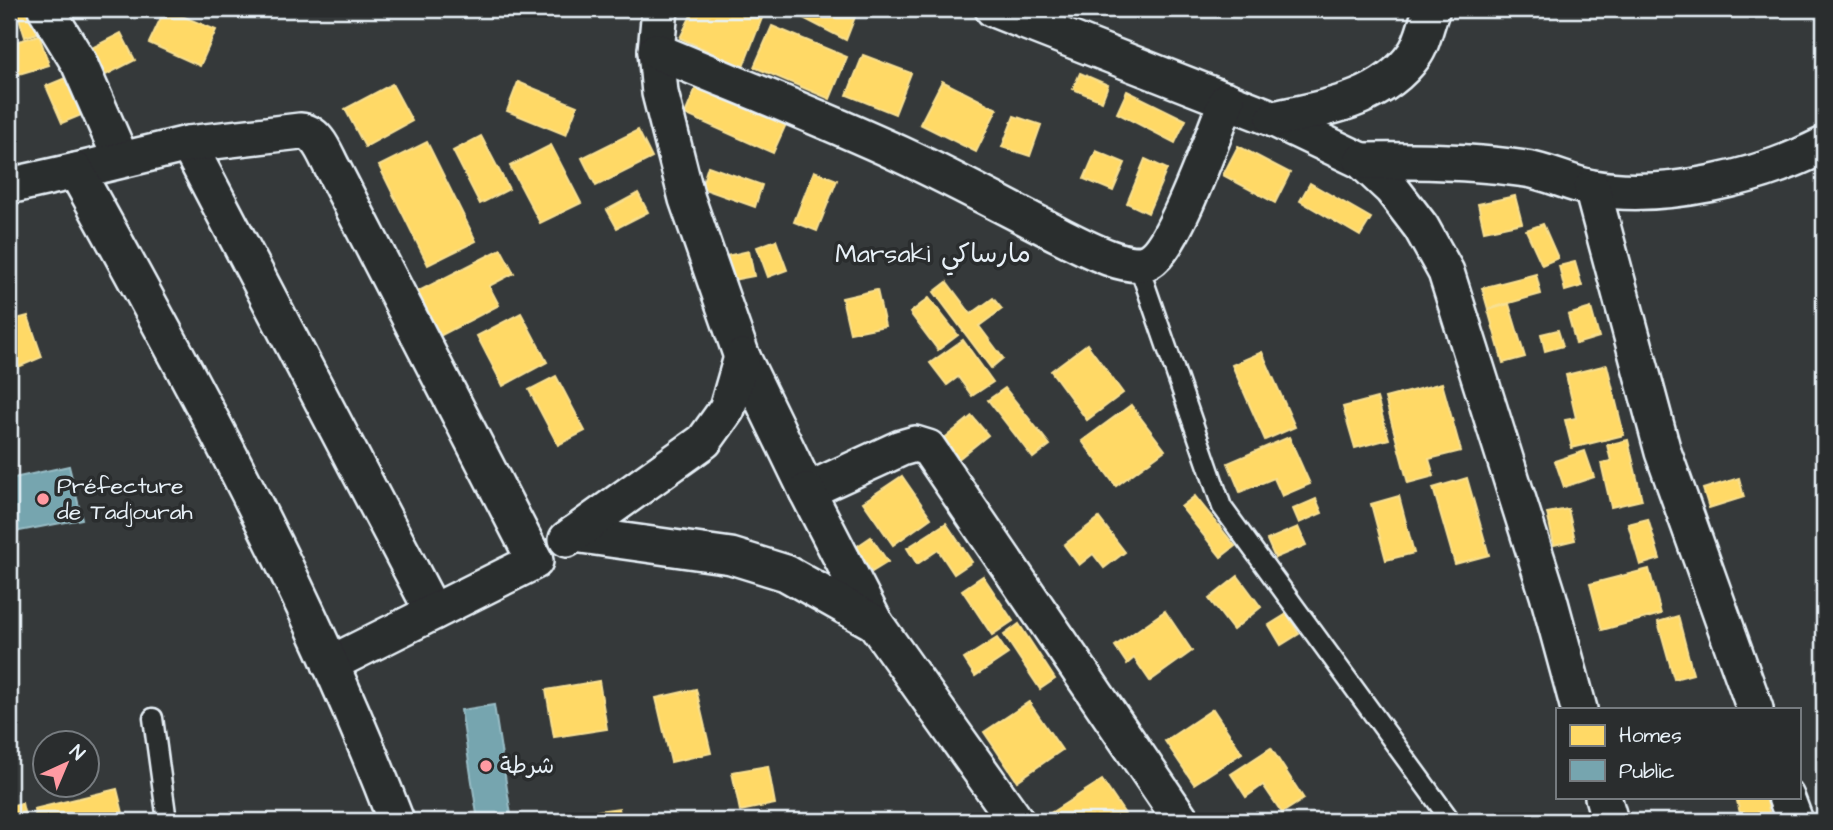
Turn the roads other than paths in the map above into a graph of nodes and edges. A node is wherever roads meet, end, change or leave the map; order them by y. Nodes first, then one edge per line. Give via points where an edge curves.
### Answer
1 (46, 9) edge
2 (660, 9) edge
3 (993, 9) edge
4 (1432, 9) edge
5 (656, 51) junction
6 (1227, 100) junction
7 (1274, 119) junction
8 (188, 144) junction
9 (1824, 145) edge
10 (121, 159) junction
11 (1362, 161) junction
12 (76, 171) junction
13 (9, 186) edge
14 (1592, 188) junction
15 (1138, 264) junction
16 (742, 357) junction
17 (807, 491) junction
18 (574, 534) junction
19 (535, 561) junction
20 (433, 612) junction
21 (875, 623) junction
22 (330, 664) junction
23 (1579, 708) edge
24 (1755, 708) edge
25 (153, 718) dead end
26 (1603, 798) edge
27 (1786, 798) edge
28 (167, 821) edge
29 (396, 821) edge
30 (1016, 821) edge
31 (1182, 821) edge
32 (1451, 821) edge
33 (1610, 821) edge
34 (1795, 821) edge

1 - 10 street via 79,63
2 - 5 street
3 - 6 street
4 - 7 street via 1416,53 1390,81 1365,96
5 - 15 street via 901,154 1081,245
5 - 16 street via 660,93 687,199
6 - 7 street
6 - 15 street via 1161,251
7 - 11 street
8 - 10 street
8 - 19 street via 286,131 309,132 316,139
8 - 20 street
9 - 14 street via 1722,181 1664,190
10 - 12 street
11 - 14 street via 1440,159 1530,169
11 - 23 street via 1392,189 1421,227 1446,272 1548,595
12 - 13 street
12 - 22 street via 280,557
14 - 24 street via 1663,452
15 - 32 lane via 1222,507
16 - 17 street
16 - 18 street via 727,409 704,441
17 - 21 street
17 - 31 street via 901,448 915,444 928,448
18 - 19 street
18 - 21 street via 731,556 786,573
19 - 20 street
20 - 22 street
21 - 30 street
22 - 29 street
25 - 28 lane
26 - 33 street
27 - 34 street

